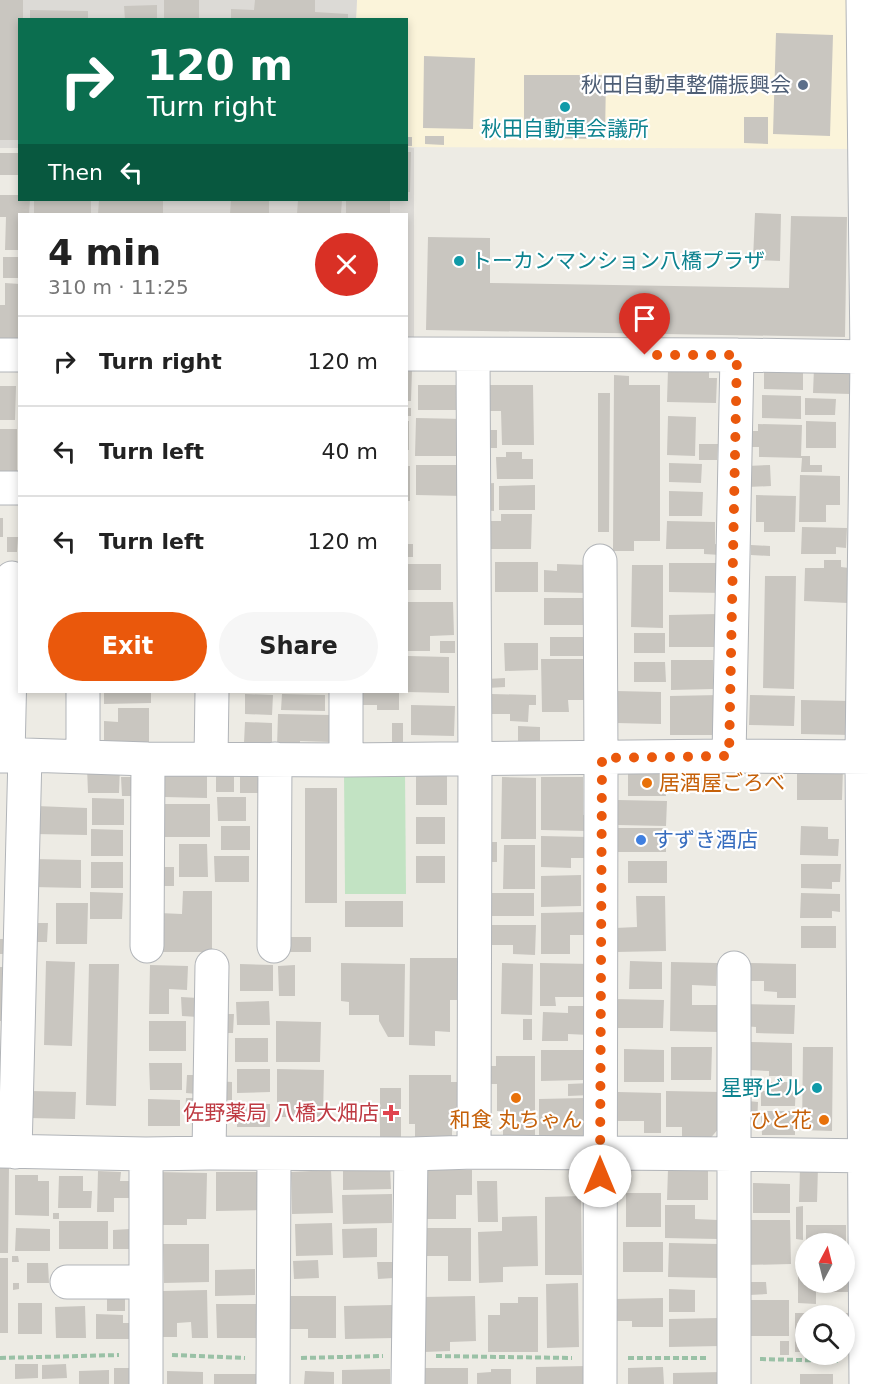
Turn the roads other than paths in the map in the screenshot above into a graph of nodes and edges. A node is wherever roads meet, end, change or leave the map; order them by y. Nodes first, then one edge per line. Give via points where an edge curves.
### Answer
1 (864, 0) edge
2 (869, 245) edge
3 (408, 354) edge
4 (0, 355) edge
5 (18, 355) edge
6 (473, 355) junction
7 (737, 355) junction
8 (870, 357) edge
9 (0, 488) edge
10 (18, 488) edge
11 (600, 561) dead end
12 (12, 578) dead end
13 (84, 693) edge
14 (212, 693) edge
15 (346, 693) edge
16 (11, 756) edge
17 (729, 756) junction
18 (83, 757) junction
19 (868, 757) edge
20 (212, 758) junction
21 (602, 758) junction
22 (148, 759) junction
23 (275, 759) junction
24 (475, 759) junction
25 (346, 760) junction
26 (147, 946) dead end
27 (274, 946) dead end
28 (212, 966) dead end
29 (734, 968) dead end
30 (7, 1152) edge
31 (474, 1152) junction
32 (209, 1153) junction
33 (600, 1153) junction
34 (146, 1154) junction
35 (274, 1154) junction
36 (411, 1154) junction
37 (734, 1154) junction
38 (869, 1156) edge
39 (67, 1282) dead end
40 (146, 1282) junction
41 (147, 1384) edge
42 (273, 1384) edge
43 (408, 1384) edge
44 (600, 1384) edge
45 (734, 1384) edge
46 (866, 1384) edge

1 - 2 street
2 - 8 street
3 - 6 street
4 - 5 street
6 - 7 street
6 - 24 street
7 - 8 street
7 - 17 street
8 - 19 street
9 - 10 street
11 - 21 street
12 - 16 street
13 - 18 street
14 - 20 street
15 - 25 street
16 - 18 street
16 - 30 street
17 - 19 street
17 - 21 street
18 - 22 street
19 - 38 street
20 - 22 street
20 - 23 street
21 - 24 street
21 - 33 street
22 - 26 street
23 - 25 street
23 - 27 street
24 - 25 street
24 - 31 street
28 - 32 street
29 - 37 street
30 - 34 street
31 - 33 street
31 - 36 street
32 - 34 street
32 - 35 street
33 - 37 street
33 - 44 street
34 - 40 street
35 - 36 street
35 - 42 street
36 - 43 street
37 - 38 street
37 - 45 street
38 - 46 street
39 - 40 street
40 - 41 street

